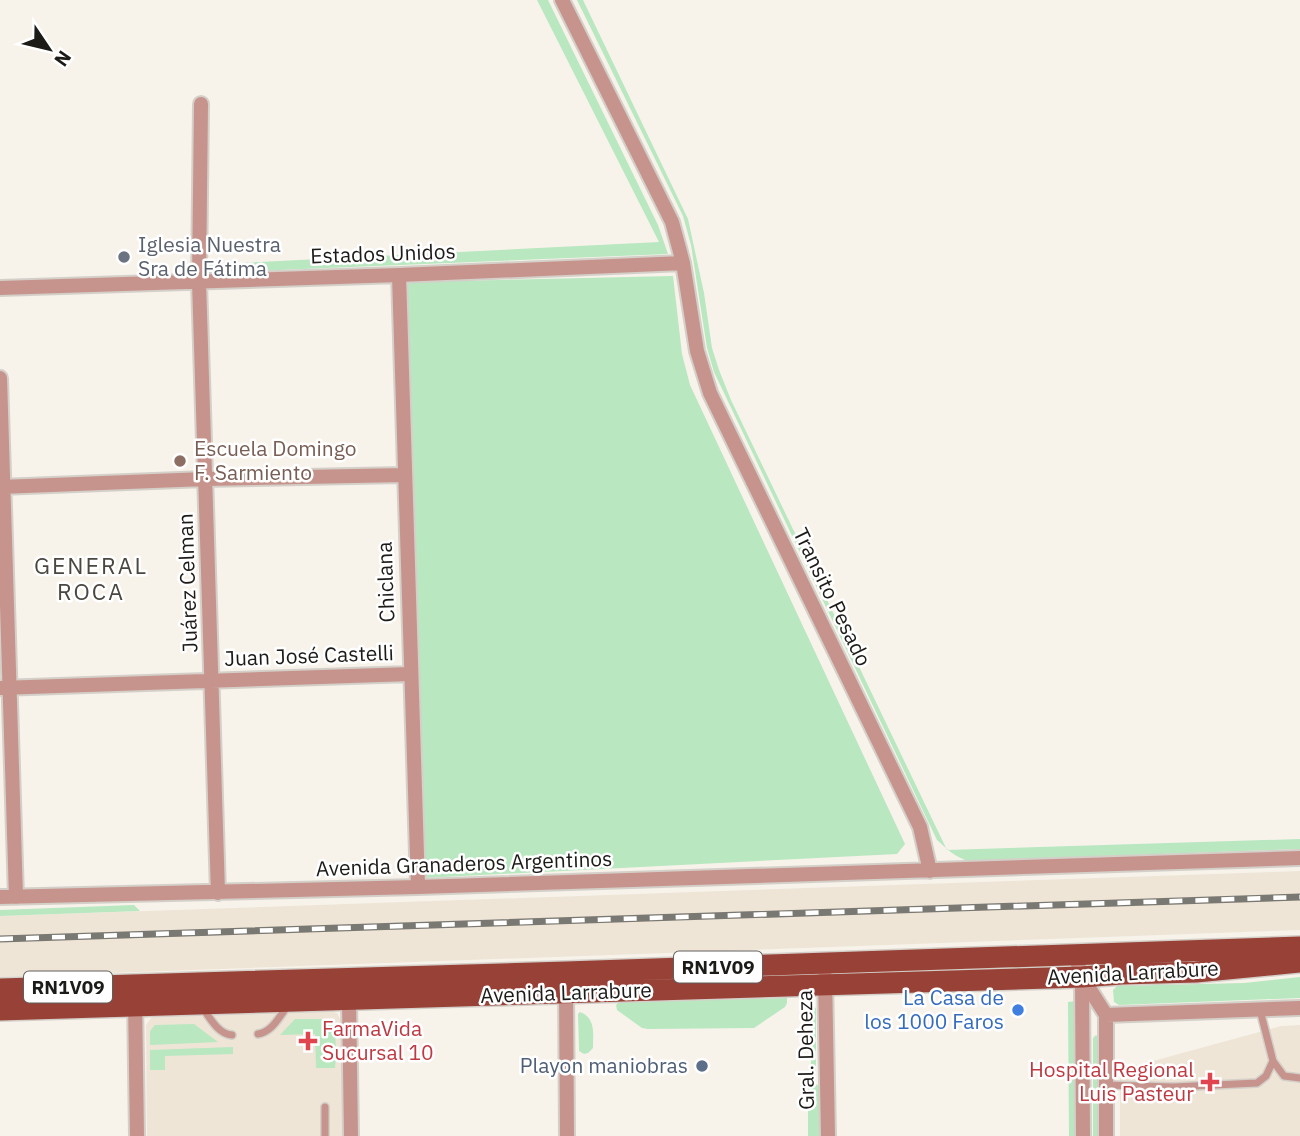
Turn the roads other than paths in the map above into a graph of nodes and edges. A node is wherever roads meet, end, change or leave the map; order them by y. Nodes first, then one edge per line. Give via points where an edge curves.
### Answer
1 (562, 0) edge
2 (201, 104) dead end
3 (683, 263) junction
4 (399, 275) junction
5 (199, 281) junction
6 (0, 288) edge
7 (0, 378) edge
8 (404, 475) junction
9 (205, 479) junction
10 (2, 487) edge
11 (410, 674) junction
12 (213, 680) junction
13 (5, 688) edge
14 (1300, 858) edge
15 (930, 871) junction
16 (418, 887) junction
17 (218, 893) junction
18 (0, 897) edge
19 (16, 897) junction
20 (1300, 947) edge
21 (1075, 955) junction
22 (1300, 962) edge
23 (825, 963) junction
24 (1082, 977) junction
25 (566, 982) junction
26 (135, 984) junction
27 (825, 985) junction
28 (0, 989) edge
29 (349, 999) junction
30 (291, 1001) junction
31 (200, 1004) junction
32 (135, 1006) junction
33 (1300, 1008) edge
34 (0, 1010) edge
35 (1259, 1010) junction
36 (1106, 1015) junction
37 (258, 1034) dead end
38 (232, 1035) dead end
39 (1273, 1061) junction
40 (1300, 1078) edge
41 (1106, 1085) junction
42 (325, 1107) dead end
43 (136, 1136) edge
44 (325, 1136) edge
45 (351, 1136) edge
46 (567, 1136) edge
47 (828, 1136) edge
48 (1083, 1136) edge
49 (1106, 1136) edge

1 - 3 street, Transito Pesado via 672,222
2 - 5 street, Juárez Celman
3 - 4 street, Estados Unidos
3 - 15 street, Transito Pesado via 696,351 710,393 920,827
4 - 5 street, Estados Unidos
4 - 8 street, Chiclana
5 - 6 street, Estados Unidos
5 - 9 street, Juárez Celman
7 - 10 street
8 - 9 street
8 - 11 street, Chiclana
9 - 10 street
9 - 12 street, Juárez Celman
10 - 13 street
11 - 12 street, Juan José Castelli
11 - 16 street, Chiclana
12 - 13 street, Juan José Castelli
12 - 17 street, Juárez Celman
13 - 19 street
14 - 15 street
15 - 16 street, Avenida Granaderos Argentinos
16 - 17 street, Avenida Granaderos Argentinos
17 - 19 street, Avenida Granaderos Argentinos
18 - 19 street, Avenida Granaderos Argentinos
20 - 21 main road, Avenida Larrabure / RN1V09
21 - 23 main road, Avenida Larrabure / RN1V09
21 - 24 street
22 - 24 main road, Avenida Larrabure / RN1V09
23 - 25 main road, Avenida Larrabure / RN1V09
23 - 27 street, Gral. Deheza
24 - 27 main road, Avenida Larrabure / RN1V09
24 - 36 street
24 - 48 street
25 - 26 main road, Avenida Larrabure / RN1V09
25 - 27 main road, Avenida Larrabure / RN1V09
25 - 29 main road, Avenida Larrabure / RN1V09
25 - 46 street
26 - 28 main road, Avenida Larrabure / RN1V09
26 - 32 street
27 - 47 street, Gral. Deheza
29 - 30 main road, Avenida Larrabure / RN1V09
29 - 45 street
30 - 31 main road, Avenida Larrabure / RN1V09
30 - 37 lane via 271,1029
31 - 32 main road, Avenida Larrabure / RN1V09
31 - 38 lane via 220,1030
32 - 34 main road, Avenida Larrabure / RN1V09
32 - 43 street
33 - 35 street
35 - 36 street
35 - 39 lane
36 - 41 street
39 - 40 lane via 1284,1076
39 - 41 lane via 1257,1083
41 - 49 street
42 - 44 lane

